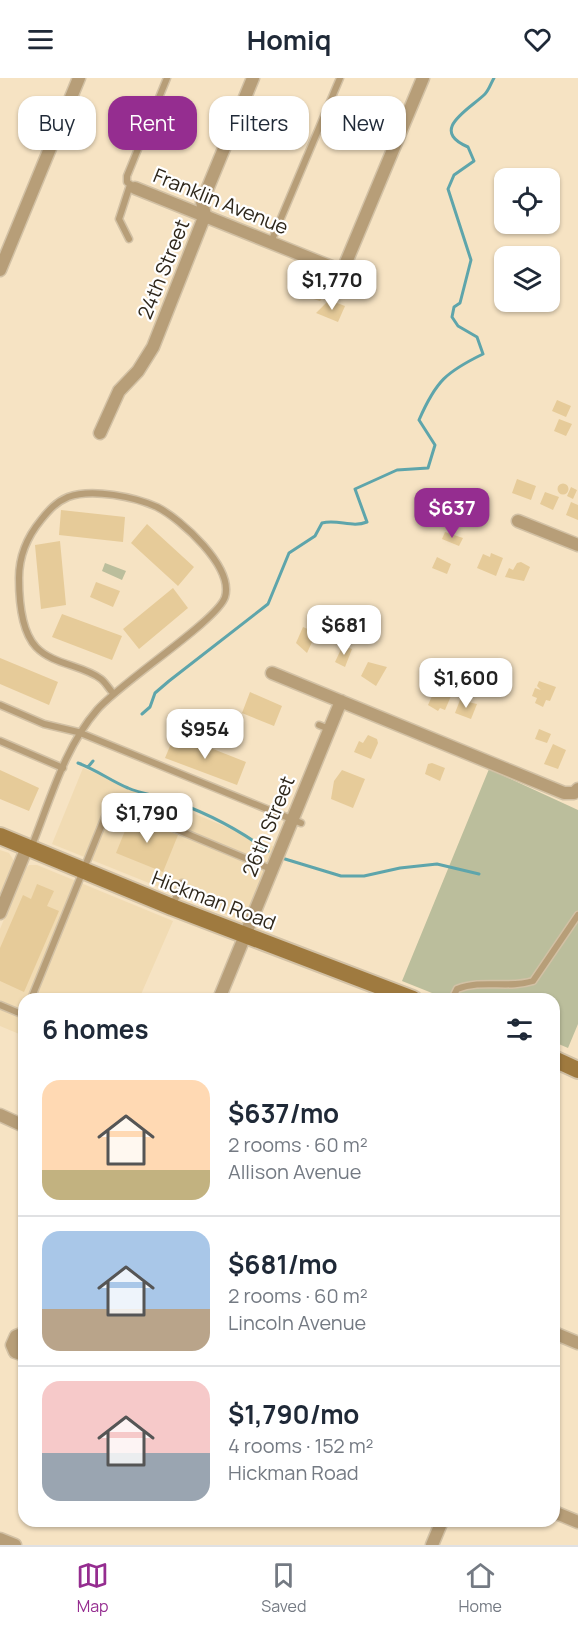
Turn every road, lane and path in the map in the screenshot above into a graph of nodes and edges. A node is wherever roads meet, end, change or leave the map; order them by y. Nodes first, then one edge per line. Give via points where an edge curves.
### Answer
1 (80, 78) edge
2 (167, 78) edge
3 (253, 78) edge
4 (340, 78) edge
5 (423, 78) edge
6 (133, 187) junction
7 (206, 215) junction
8 (129, 238) dead end
9 (271, 242) junction
10 (0, 270) edge
11 (342, 272) junction
12 (359, 278) dead end
13 (100, 433) dead end
14 (518, 521) dead end
15 (578, 545) edge
16 (272, 673) dead end
17 (113, 693) junction
18 (341, 701) junction
19 (0, 705) edge
20 (78, 732) junction
21 (0, 741) edge
22 (63, 768) junction
23 (578, 789) edge
24 (296, 822) junction
25 (0, 836) edge
26 (29, 848) junction
27 (240, 856) junction
28 (236, 865) dead end
29 (272, 869) junction
30 (83, 871) junction
31 (182, 883) dead end
32 (172, 907) junction
33 (0, 913) edge
34 (578, 915) edge
35 (244, 934) junction
36 (33, 993) edge
37 (221, 993) edge
38 (397, 993) edge
39 (455, 993) edge
40 (0, 1005) edge
41 (18, 1012) edge
42 (560, 1062) edge
43 (578, 1070) edge
44 (0, 1115) edge
45 (18, 1123) edge
46 (18, 1335) edge
47 (560, 1336) edge
48 (578, 1343) edge
49 (18, 1353) edge
50 (560, 1514) edge
51 (578, 1522) edge
52 (440, 1527) edge
53 (0, 1539) edge
54 (15, 1545) edge
55 (432, 1545) edge

1 - 10 street
2 - 6 lane via 127,176
3 - 7 street, 24th Street via 202,202
4 - 9 lane
5 - 11 street
6 - 7 street, Franklin Avenue
6 - 8 lane via 118,219
7 - 9 street, Franklin Avenue
7 - 13 street, 24th Street via 153,347 119,391
9 - 11 street, Franklin Avenue
11 - 12 street, Franklin Avenue
14 - 15 street
16 - 18 street
17 - 17 lane via 101,679 36,647 26,627 19,594 19,562 35,527 54,505 70,496 129,498 157,507 195,537 224,578 226,596 218,609
17 - 20 lane
18 - 23 street via 564,793
18 - 24 street, 26th Street via 324,727
19 - 20 lane via 44,724
20 - 22 lane
20 - 24 lane
21 - 22 lane
22 - 26 lane
24 - 29 street, 26th Street
25 - 26 main road, Hickman Road
26 - 30 main road, Hickman Road
26 - 33 street
27 - 28 lane
27 - 29 lane
27 - 30 lane via 111,802
29 - 35 street, 26th Street
30 - 32 main road, Hickman Road
30 - 36 lane
31 - 32 lane
32 - 35 main road, Hickman Road
34 - 39 lane via 533,981 470,984
35 - 37 street, 26th Street
35 - 38 main road, Hickman Road
40 - 41 lane
42 - 43 main road
44 - 45 street
46 - 49 street via 12,1345
47 - 48 street
50 - 51 street
52 - 55 street
53 - 54 street

